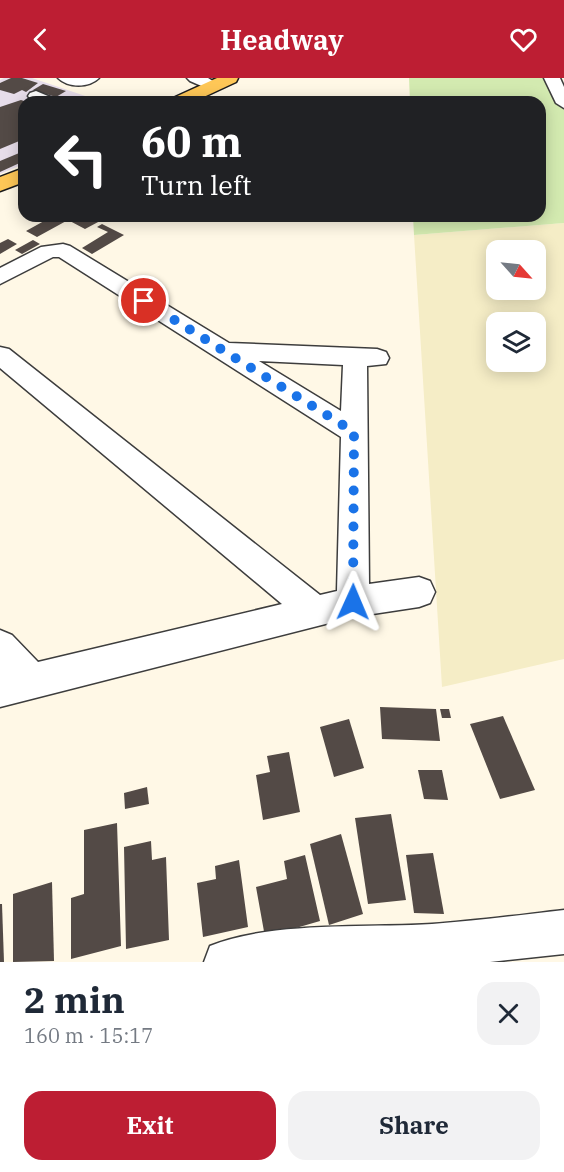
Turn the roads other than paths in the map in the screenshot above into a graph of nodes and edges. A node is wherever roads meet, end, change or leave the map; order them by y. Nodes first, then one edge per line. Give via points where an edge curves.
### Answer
1 (66, 78) edge
2 (91, 78) edge
3 (195, 78) edge
4 (230, 78) edge
5 (552, 78) edge
6 (213, 86) junction
7 (192, 96) edge
8 (564, 103) edge
9 (18, 177) edge
10 (0, 185) edge
11 (0, 277) edge
12 (226, 351) junction
13 (0, 355) edge
14 (354, 432) junction
15 (419, 592) dead end
16 (353, 602) junction
17 (315, 611) junction
18 (0, 647) edge
19 (16, 685) edge
20 (564, 932) edge
21 (434, 954) edge
22 (226, 962) edge

1 - 2 street via 78,82
3 - 6 street
4 - 6 main road
5 - 8 street
6 - 7 main road
9 - 10 main road
11 - 12 street via 48,251 63,250
12 - 14 street
12 - 14 street via 366,357
13 - 17 street
14 - 16 street
15 - 16 street
16 - 17 street
17 - 19 street
18 - 19 street
20 - 21 street
21 - 22 street via 274,953

